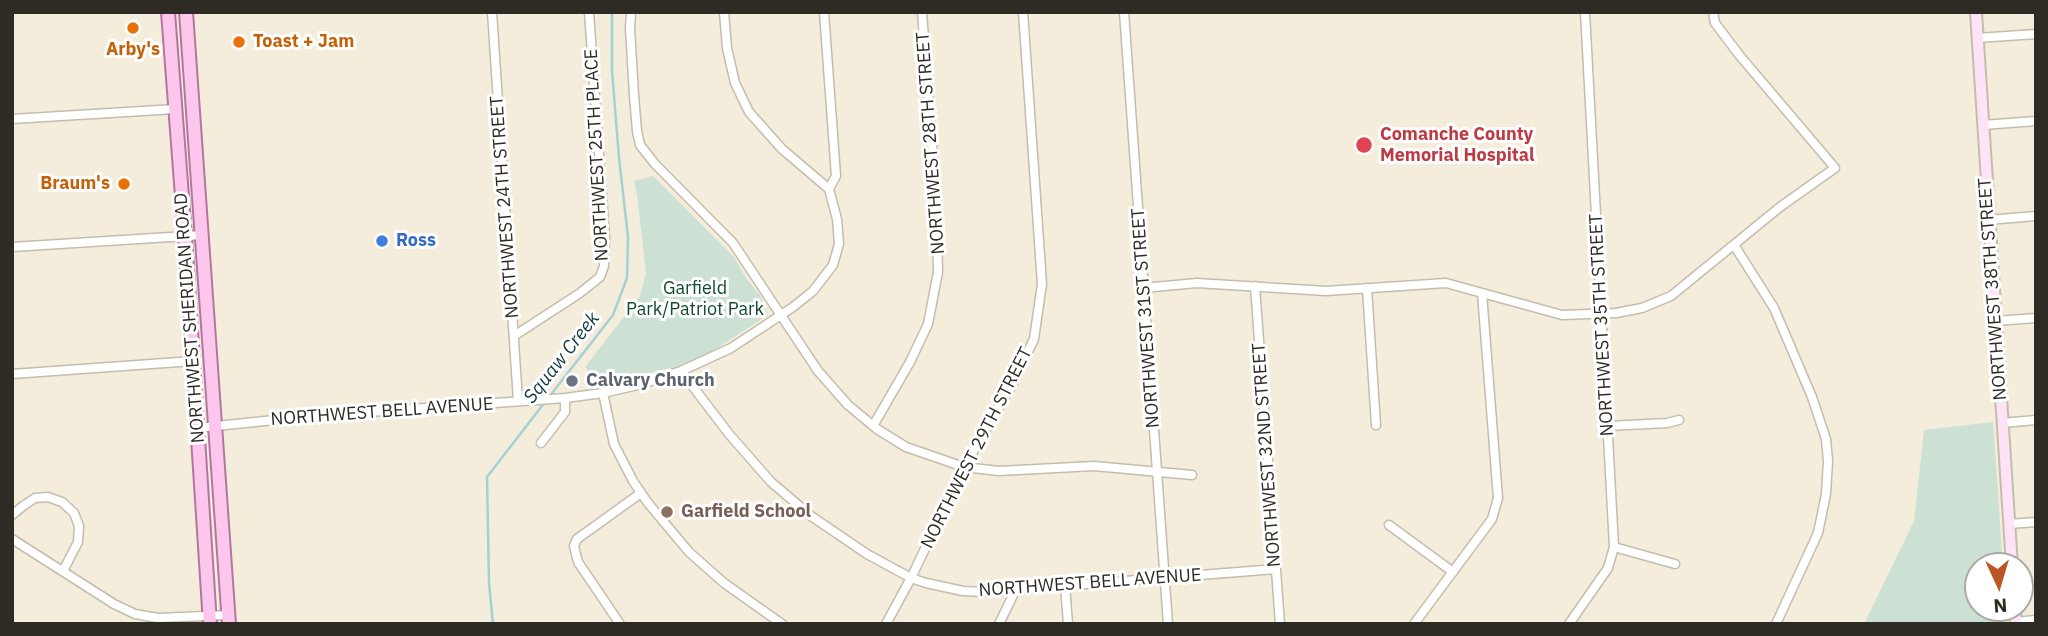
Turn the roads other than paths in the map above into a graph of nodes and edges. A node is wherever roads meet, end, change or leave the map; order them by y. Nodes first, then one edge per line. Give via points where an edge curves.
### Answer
1 (168, 12) edge
2 (186, 12) edge
3 (492, 12) edge
4 (589, 12) edge
5 (631, 12) edge
6 (724, 12) edge
7 (824, 12) edge
8 (922, 12) edge
9 (1023, 12) edge
10 (1124, 12) edge
11 (1585, 12) edge
12 (1713, 12) edge
13 (1976, 12) edge
14 (2036, 34) edge
15 (1977, 38) junction
16 (175, 109) junction
17 (12, 119) edge
18 (2036, 121) edge
19 (1983, 125) junction
20 (828, 189) junction
21 (2036, 216) edge
22 (1988, 220) junction
23 (202, 235) junction
24 (185, 236) junction
25 (1734, 245) junction
26 (12, 247) edge
27 (1255, 286) junction
28 (1143, 288) junction
29 (1367, 288) junction
30 (1482, 293) junction
31 (782, 314) junction
32 (1602, 314) junction
33 (2036, 318) edge
34 (1995, 321) junction
35 (514, 337) junction
36 (193, 361) junction
37 (681, 370) junction
38 (12, 374) edge
39 (603, 393) junction
40 (561, 398) junction
41 (518, 401) junction
42 (1679, 420) dead end
43 (2036, 420) edge
44 (2002, 423) junction
45 (1376, 425) dead end
46 (215, 426) junction
47 (873, 426) junction
48 (1608, 426) junction
49 (197, 428) junction
50 (541, 443) dead end
51 (964, 467) junction
52 (1158, 472) junction
53 (1192, 475) dead end
54 (641, 493) junction
55 (12, 515) edge
56 (2036, 522) edge
57 (2009, 524) junction
58 (1389, 525) dead end
59 (12, 540) edge
60 (1614, 547) junction
61 (2011, 552) edge
62 (1675, 564) dead end
63 (1276, 569) junction
64 (63, 571) junction
65 (1453, 572) junction
66 (911, 578) junction
67 (1164, 578) junction
68 (1065, 586) junction
69 (1016, 589) junction
70 (210, 620) edge
71 (228, 620) edge
72 (770, 620) edge
73 (2036, 620) edge
74 (2016, 623) edge
75 (620, 624) edge
76 (782, 624) edge
77 (886, 624) edge
78 (999, 624) edge
79 (1068, 624) edge
80 (1168, 624) edge
81 (1280, 624) edge
82 (1414, 624) edge
83 (1569, 624) edge
84 (1776, 624) edge

1 - 16 main road, NORTHWEST SHERIDAN ROAD
2 - 23 main road, NORTHWEST SHERIDAN ROAD
3 - 35 street, NORTHWEST 24TH STREET
4 - 35 street, NORTHWEST 25TH PLACE via 604,266 600,277 580,293
5 - 31 street via 640,145 733,243
6 - 20 street via 735,83 749,112
7 - 20 street via 836,176
8 - 47 street, NORTHWEST 28TH STREET via 938,272 928,324
9 - 51 street, NORTHWEST 29TH STREET via 1040,306 1034,339
10 - 28 street, NORTHWEST 31ST STREET
11 - 32 street, NORTHWEST 35TH STREET
12 - 25 street via 1715,23 1740,56 1835,168
13 - 15 main road, NORTHWEST 38TH STREET
14 - 15 street
15 - 19 main road, NORTHWEST 38TH STREET
16 - 17 street
16 - 24 main road, NORTHWEST SHERIDAN ROAD
18 - 19 street
19 - 22 main road, NORTHWEST 38TH STREET
20 - 31 street via 839,244 833,265 813,291
21 - 22 street
22 - 34 main road, NORTHWEST 38TH STREET
23 - 24 street
23 - 46 main road, NORTHWEST SHERIDAN ROAD
24 - 26 street
24 - 36 main road, NORTHWEST SHERIDAN ROAD
25 - 32 street via 1671,296 1642,308
25 - 84 street via 1774,308 1826,439 1826,494 1818,533
27 - 28 street via 1197,283
27 - 29 street via 1326,291
27 - 63 street, NORTHWEST 32ND STREET
28 - 52 street, NORTHWEST 31ST STREET
29 - 30 street via 1446,283
29 - 45 street
30 - 32 street via 1562,315
30 - 65 street via 1498,498 1492,519
31 - 37 street via 730,348
31 - 47 street via 818,371
32 - 48 street, NORTHWEST 35TH STREET
33 - 34 street
34 - 44 main road, NORTHWEST 38TH STREET
35 - 41 street, NORTHWEST 24TH STREET
36 - 38 street
36 - 49 main road, NORTHWEST SHERIDAN ROAD
37 - 39 street, NORTHWEST BELL AVENUE
37 - 66 street, NORTHWEST BELL AVENUE via 771,482 811,516
39 - 40 street, NORTHWEST BELL AVENUE
39 - 54 street via 614,444
40 - 41 street, NORTHWEST BELL AVENUE
40 - 50 street via 565,412
41 - 46 street, NORTHWEST BELL AVENUE
42 - 48 street
43 - 44 street
44 - 57 main road, NORTHWEST 38TH STREET
46 - 49 street, NORTHWEST BELL AVENUE
46 - 71 main road, NORTHWEST SHERIDAN ROAD
47 - 51 street via 906,447
48 - 60 street, NORTHWEST 35TH STREET
49 - 70 main road, NORTHWEST SHERIDAN ROAD
51 - 52 street via 999,471 1094,466
51 - 66 street, NORTHWEST 29TH STREET
52 - 53 street
52 - 67 street, NORTHWEST 31ST STREET
54 - 72 street via 689,552
54 - 75 street via 577,539 574,546 578,562
55 - 64 street via 35,498 62,502 74,513 78,542
56 - 57 street
57 - 61 main road, NORTHWEST 38TH STREET
58 - 65 street
59 - 64 street
60 - 62 street
60 - 83 street, NORTHWEST 35TH STREET via 1608,568
63 - 67 street, NORTHWEST BELL AVENUE
63 - 81 street, NORTHWEST 32ND STREET
64 - 70 street via 135,614
65 - 82 street
66 - 69 street, NORTHWEST BELL AVENUE via 963,591
66 - 77 street, NORTHWEST 29TH STREET
67 - 68 street, NORTHWEST BELL AVENUE
67 - 80 street, NORTHWEST 31ST STREET
68 - 69 street, NORTHWEST BELL AVENUE
68 - 79 street
69 - 78 street
70 - 71 street
72 - 76 street
73 - 74 street

